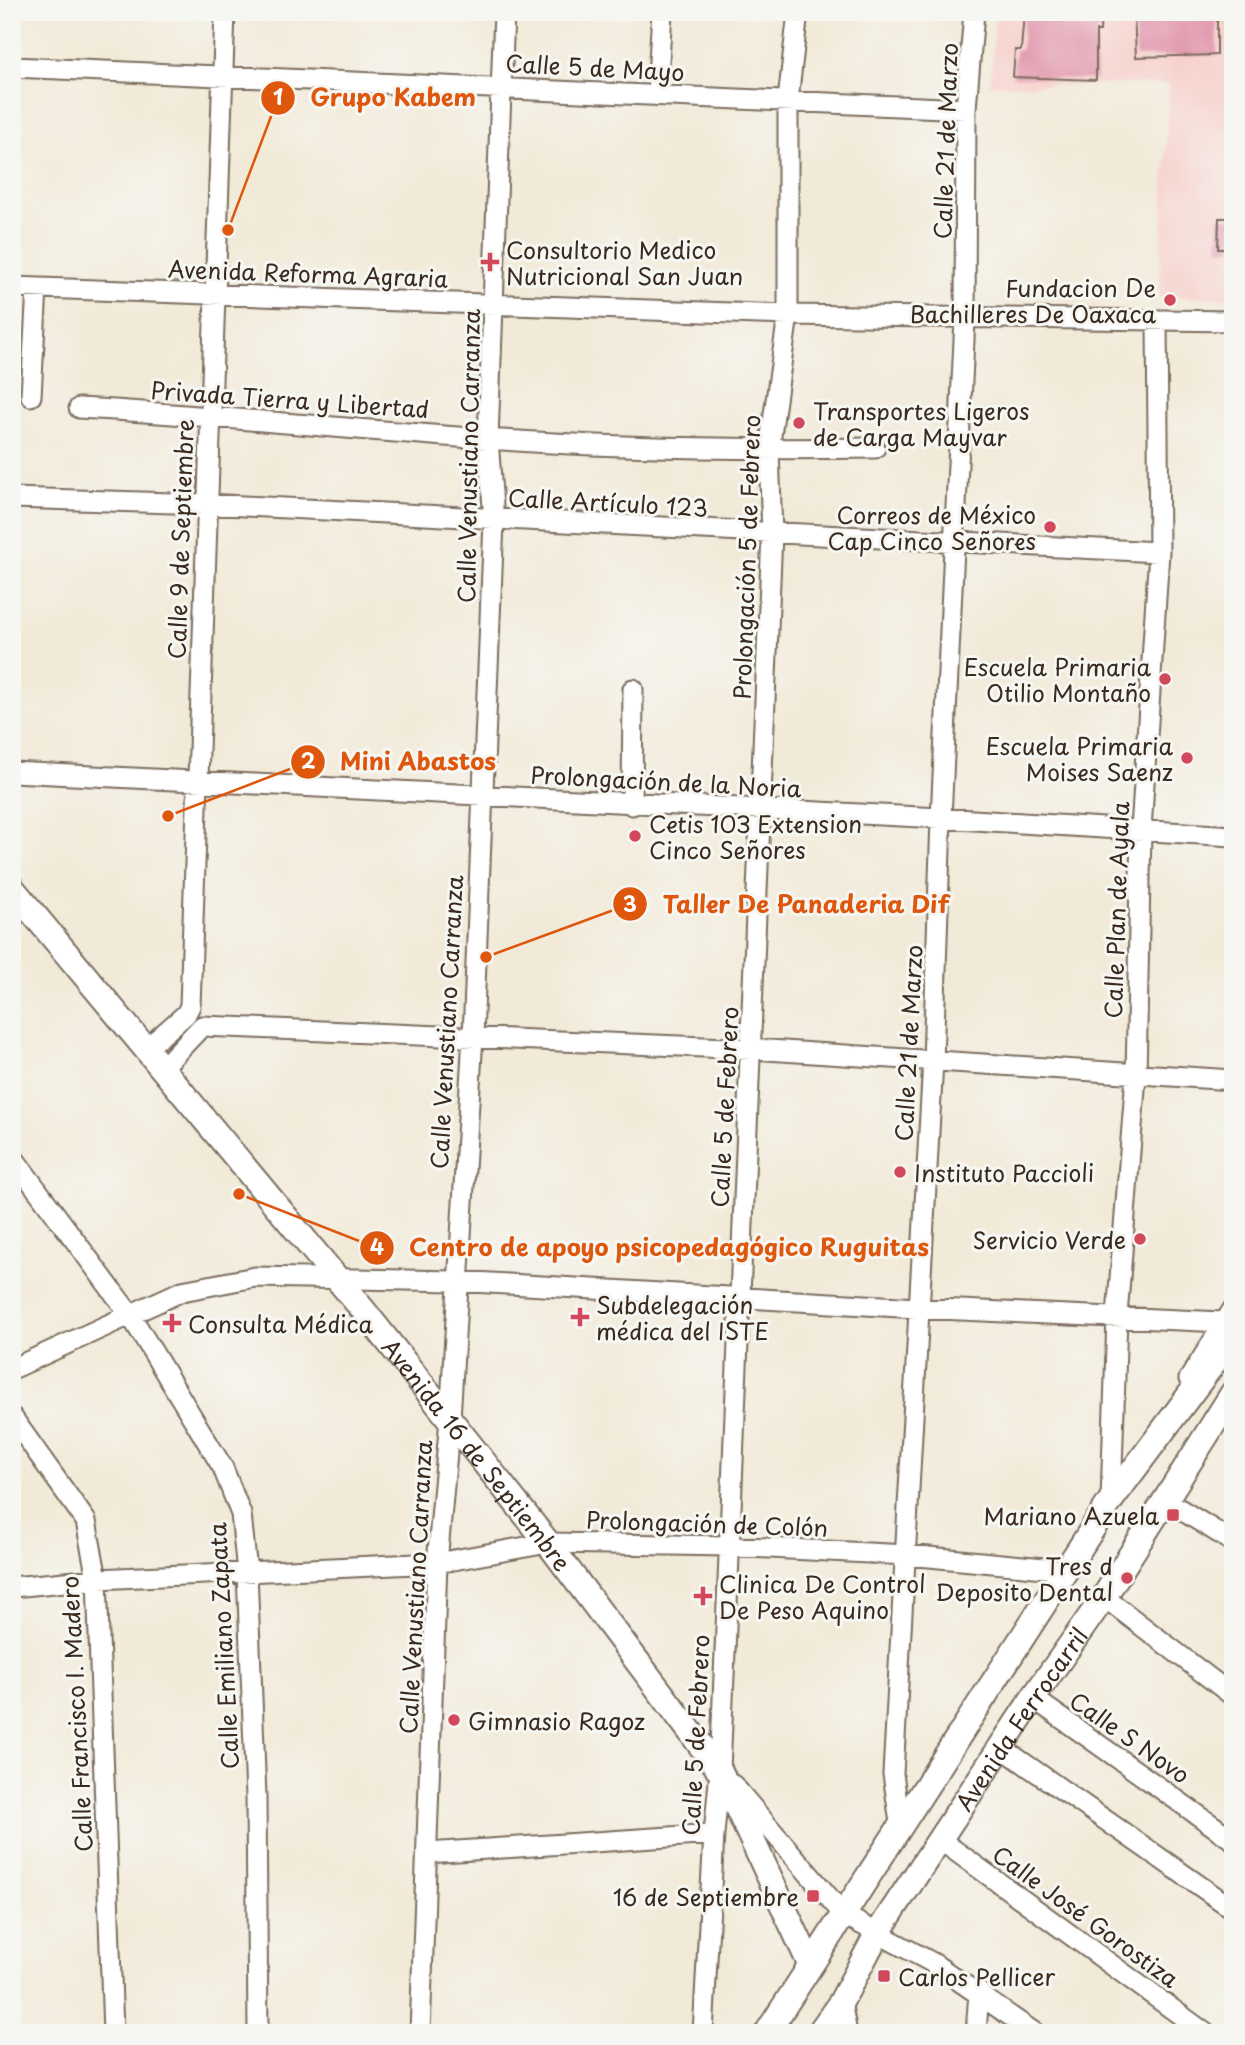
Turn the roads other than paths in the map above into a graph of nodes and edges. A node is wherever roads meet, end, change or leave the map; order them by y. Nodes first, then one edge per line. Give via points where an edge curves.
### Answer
1 (225, 12) edge
2 (504, 12) edge
3 (662, 12) edge
4 (798, 12) edge
5 (974, 12) edge
6 (12, 66) edge
7 (224, 78) junction
8 (500, 87) junction
9 (657, 94) junction
10 (788, 100) junction
11 (966, 109) junction
12 (12, 287) edge
13 (37, 288) junction
14 (215, 294) junction
15 (495, 304) junction
16 (788, 315) junction
17 (965, 319) junction
18 (1157, 320) junction
19 (1233, 321) edge
20 (32, 396) dead end
21 (79, 408) dead end
22 (209, 415) junction
23 (488, 439) junction
24 (875, 448) dead end
25 (769, 450) junction
26 (12, 498) edge
27 (205, 504) junction
28 (494, 521) junction
29 (772, 534) junction
30 (955, 544) junction
31 (1159, 552) junction
32 (633, 689) dead end
33 (12, 772) edge
34 (196, 783) junction
35 (480, 796) junction
36 (632, 805) junction
37 (761, 812) junction
38 (940, 818) junction
39 (1141, 830) junction
40 (1233, 836) edge
41 (12, 888) edge
42 (472, 1036) junction
43 (752, 1049) junction
44 (154, 1059) junction
45 (933, 1061) junction
46 (1136, 1076) junction
47 (1233, 1080) edge
48 (12, 1156) edge
49 (336, 1277) junction
50 (456, 1281) junction
51 (740, 1297) junction
52 (917, 1308) junction
53 (131, 1316) junction
54 (1117, 1316) junction
55 (1230, 1323) edge
56 (12, 1369) edge
57 (1231, 1399) edge
58 (12, 1417) edge
59 (450, 1419) junction
60 (1111, 1500) junction
61 (1167, 1501) junction
62 (1224, 1530) edge
63 (1233, 1542) edge
64 (548, 1543) junction
65 (729, 1546) junction
66 (908, 1555) junction
67 (436, 1563) junction
68 (1066, 1570) junction
69 (247, 1572) junction
70 (97, 1579) junction
71 (12, 1587) edge
72 (1104, 1597) junction
73 (1233, 1696) edge
74 (1033, 1698) junction
75 (1002, 1748) junction
76 (720, 1771) junction
77 (900, 1823) junction
78 (714, 1834) junction
79 (939, 1839) junction
80 (1233, 1840) edge
81 (427, 1853) junction
82 (1233, 1909) edge
83 (845, 1915) junction
84 (877, 1934) junction
85 (810, 1964) junction
86 (979, 1992) junction
87 (841, 2002) junction
88 (113, 2033) edge
89 (258, 2033) edge
90 (420, 2033) edge
91 (702, 2033) edge
92 (766, 2033) edge
93 (819, 2033) edge
94 (847, 2033) edge
95 (976, 2033) edge
96 (1035, 2033) edge
97 (1205, 2033) edge

1 - 7 street, Calle 9 de Septiembre
2 - 8 street, Calle Venustiano Carranza
3 - 9 street
4 - 10 street, Prolongación 5 de Febrero
5 - 11 street, Calle 21 de Marzo
6 - 7 street, Calle 5 de Mayo
7 - 8 street, Calle 5 de Mayo
7 - 14 street, Calle 9 de Septiembre
8 - 9 street, Calle 5 de Mayo
8 - 15 street, Calle Venustiano Carranza
9 - 10 street, Calle 5 de Mayo
10 - 11 street, Calle 5 de Mayo
10 - 16 street, Prolongación 5 de Febrero
11 - 17 street, Calle 21 de Marzo
12 - 13 street, Avenida Reforma Agraria
13 - 14 street, Avenida Reforma Agraria
13 - 20 street
14 - 15 street, Avenida Reforma Agraria
14 - 22 street, Calle 9 de Septiembre
15 - 16 street, Avenida Reforma Agraria
15 - 23 street, Calle Venustiano Carranza
16 - 17 street, Avenida Reforma Agraria
16 - 25 street, Prolongación 5 de Febrero
17 - 18 street, Avenida Reforma Agraria
17 - 30 street, Calle 21 de Marzo
18 - 19 street, Avenida Reforma Agraria
18 - 31 street, Calle Plan de Ayala
21 - 22 street, Privada Tierra y Libertad
22 - 23 street, Privada Tierra y Libertad
22 - 27 street, Calle 9 de Septiembre
23 - 25 street, Privada Tierra y Libertad
23 - 28 street, Calle Venustiano Carranza
24 - 25 street, Privada Tierra y Libertad
25 - 29 street, Prolongación 5 de Febrero
26 - 27 street, Calle Artículo 123
27 - 28 street, Calle Artículo 123
27 - 34 street, Calle 9 de Septiembre
28 - 29 street, Calle Artículo 123
28 - 35 street, Calle Venustiano Carranza
29 - 30 street, Calle Artículo 123
29 - 37 street, Prolongación 5 de Febrero
30 - 31 street, Calle Artículo 123
30 - 38 street, Calle 21 de Marzo
31 - 39 street, Calle Plan de Ayala
32 - 36 street
33 - 34 street, Prolongación de la Noria
34 - 35 street, Prolongación de la Noria
34 - 44 street, Calle 9 de Septiembre via 190,1006
35 - 36 street, Prolongación de la Noria
35 - 42 street, Calle Venustiano Carranza
36 - 37 street, Prolongación de la Noria
37 - 38 street, Prolongación de la Noria
37 - 43 street, Calle 5 de Febrero
38 - 39 street, Prolongación de la Noria
38 - 45 street, Calle 21 de Marzo
39 - 40 street, Prolongación de la Noria
39 - 46 street, Calle Plan de Ayala
41 - 44 main road, Avenida 16 de Septiembre
42 - 43 street
42 - 44 street via 202,1026
42 - 50 street, Calle Venustiano Carranza
43 - 45 street
43 - 51 street, Calle 5 de Febrero
44 - 49 main road, Avenida 16 de Septiembre
45 - 46 street
45 - 52 street, Calle 21 de Marzo
46 - 47 street
46 - 54 street, Calle Plan de Ayala
48 - 53 street, Calle Emiliano Zapata
49 - 50 street
49 - 53 street via 243,1279 183,1291
49 - 59 main road, Avenida 16 de Septiembre
50 - 51 street
50 - 59 street, Calle Venustiano Carranza
51 - 52 street
51 - 65 street, Calle 5 de Febrero
52 - 54 street
52 - 66 street, Calle 21 de Marzo
53 - 56 street
53 - 69 street, Calle Emiliano Zapata via 222,1468 241,1514
54 - 55 street
54 - 60 street, Calle Plan de Ayala
55 - 60 main road, Avenida Ferrocarril via 1180,1411
57 - 61 main road, Avenida Ferrocarril
58 - 70 street, Calle Francisco I. Madero via 86,1521
59 - 64 main road, Avenida 16 de Septiembre
59 - 67 street, Calle Venustiano Carranza
60 - 68 main road, Avenida Ferrocarril
61 - 62 street
61 - 72 main road, Avenida Ferrocarril
62 - 63 street
64 - 65 street, Prolongación de Colón
64 - 67 street, Prolongación de Colón
64 - 76 main road, Avenida 16 de Septiembre
65 - 66 street, Prolongación de Colón
65 - 76 street, Calle 5 de Febrero
66 - 68 street, Prolongación de Colón
66 - 77 street, Calle 21 de Marzo via 893,1774
67 - 69 street, Prolongación de Colón
67 - 81 street, Calle Venustiano Carranza
68 - 77 main road, Avenida Ferrocarril
69 - 70 street, Prolongación de Colón
69 - 89 street, Calle Emiliano Zapata via 256,1797
70 - 71 street, Prolongación de Colón
70 - 88 street, Calle Francisco I. Madero
72 - 73 street
72 - 74 main road, Avenida Ferrocarril
74 - 75 main road, Avenida Ferrocarril
74 - 80 street, Calle S Novo
75 - 79 main road, Avenida Ferrocarril
75 - 82 street
76 - 78 street, Calle 5 de Febrero
76 - 83 street, Avenida 16 de Septiembre
76 - 85 main road, Avenida 16 de Septiembre
77 - 83 main road, Avenida Ferrocarril
78 - 81 street
78 - 91 street, Calle 5 de Febrero
79 - 84 main road, Avenida Ferrocarril
79 - 97 street, Calle José Gorostiza
81 - 90 street, Calle Venustiano Carranza
83 - 84 street, Avenida 16 de Septiembre
83 - 85 main road, Avenida Ferrocarril
84 - 86 street, Avenida 16 de Septiembre
84 - 87 main road, Avenida Ferrocarril
85 - 92 main road, Avenida Ferrocarril
86 - 95 street
86 - 96 street, Avenida 16 de Septiembre
87 - 93 main road, Avenida Ferrocarril
87 - 94 street

